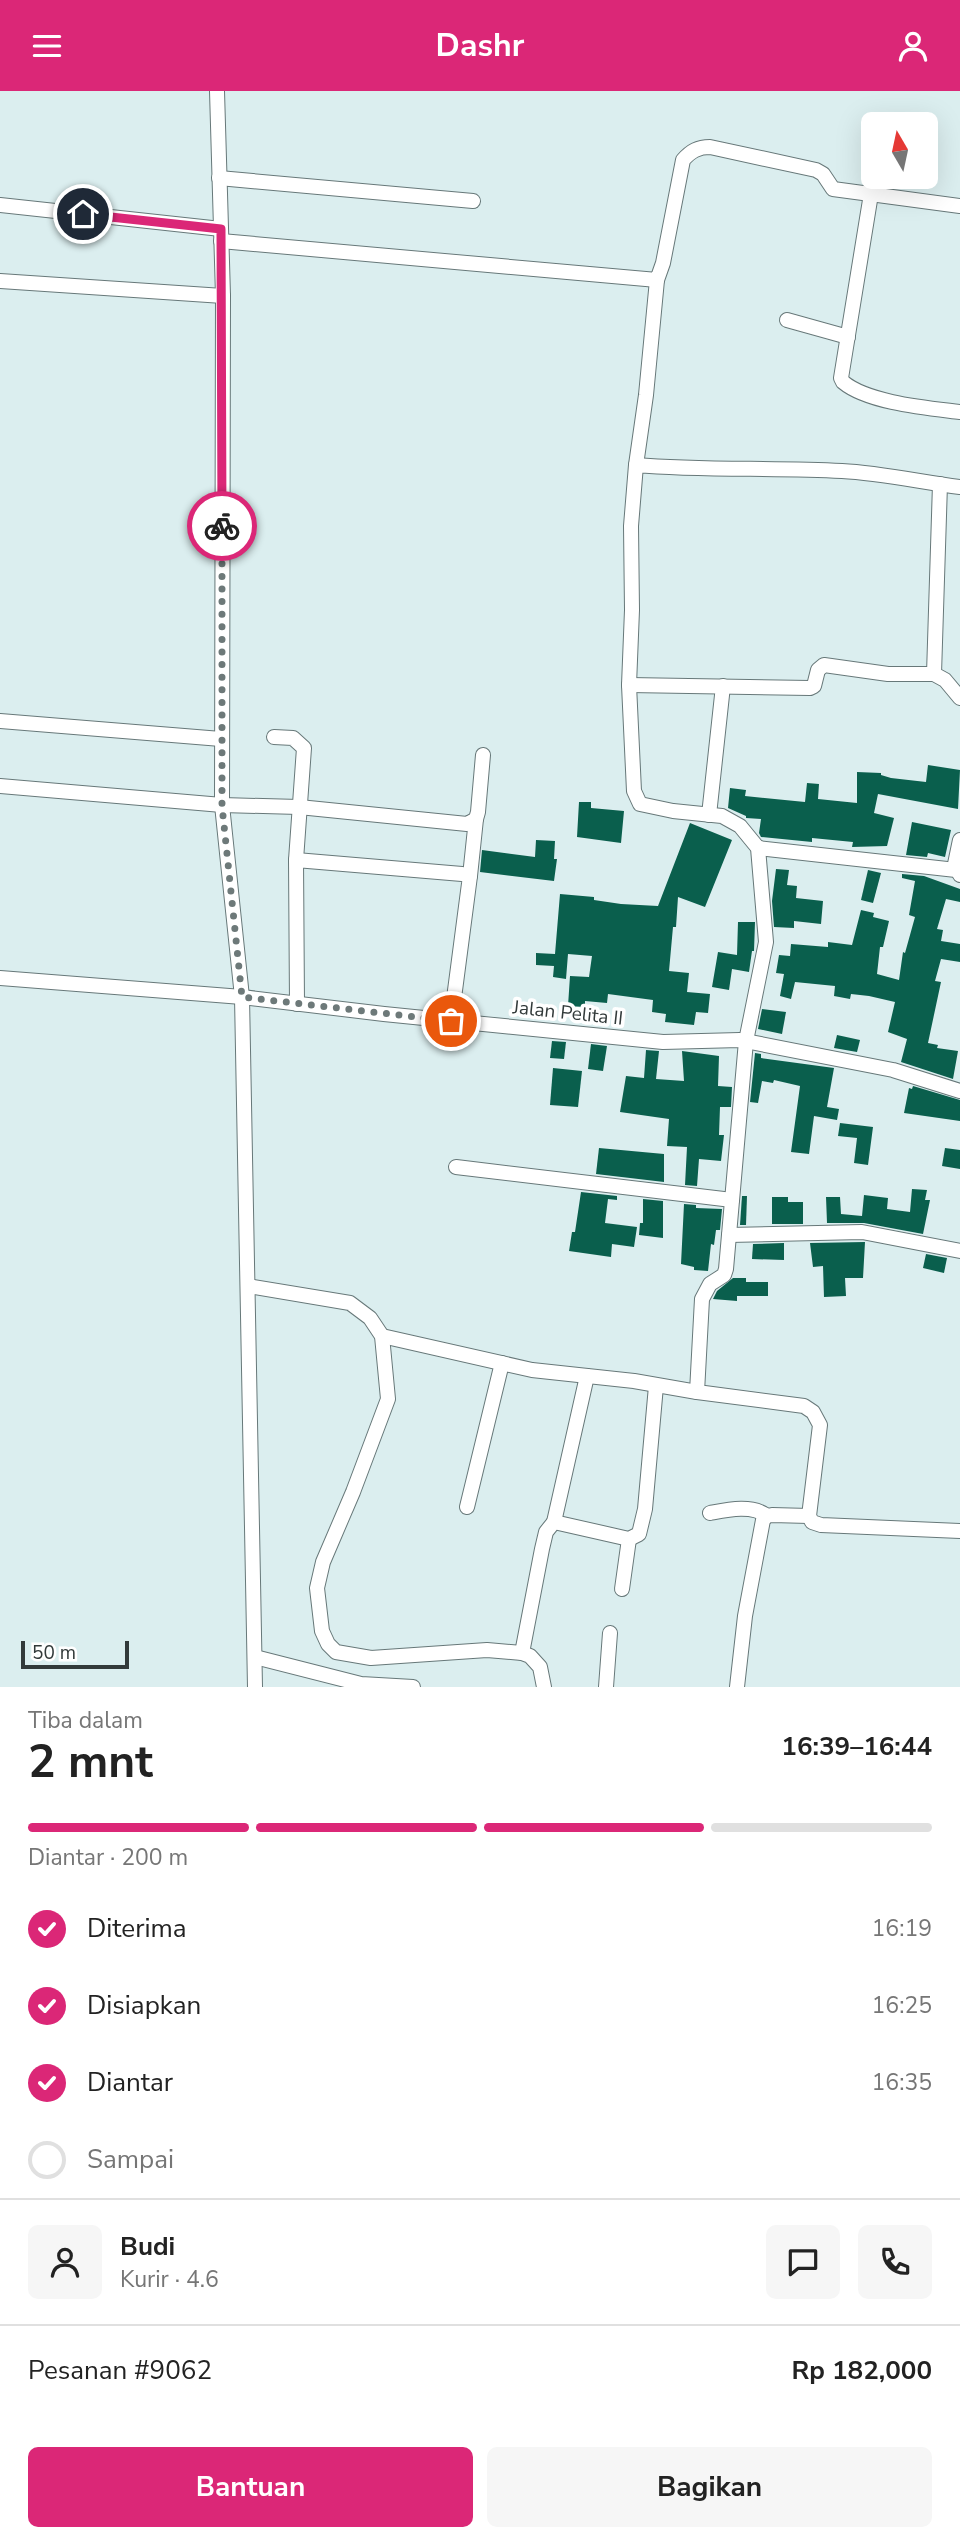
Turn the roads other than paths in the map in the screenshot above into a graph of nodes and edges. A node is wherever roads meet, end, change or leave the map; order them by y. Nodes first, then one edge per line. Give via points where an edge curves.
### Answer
1 (217, 91) edge
2 (219, 178) junction
3 (871, 194) junction
4 (473, 201) dead end
5 (0, 205) edge
6 (960, 207) edge
7 (221, 235) junction
8 (654, 280) junction
9 (0, 281) edge
10 (223, 296) junction
11 (787, 320) dead end
12 (848, 337) junction
13 (960, 412) edge
14 (636, 465) junction
15 (940, 484) junction
16 (960, 487) edge
17 (934, 674) junction
18 (629, 685) junction
19 (723, 686) junction
20 (960, 698) edge
21 (0, 721) edge
22 (274, 737) dead end
23 (221, 739) junction
24 (483, 755) dead end
25 (0, 786) edge
26 (222, 806) junction
27 (299, 807) junction
28 (709, 815) junction
29 (476, 819) junction
30 (960, 841) edge
31 (758, 848) junction
32 (296, 860) junction
33 (958, 873) edge
34 (470, 876) junction
35 (0, 978) edge
36 (242, 997) junction
37 (297, 1004) junction
38 (451, 1021) junction
39 (746, 1041) junction
40 (960, 1091) edge
41 (456, 1167) dead end
42 (732, 1200) junction
43 (729, 1235) junction
44 (960, 1251) edge
45 (248, 1291) junction
46 (382, 1336) junction
47 (502, 1363) junction
48 (587, 1376) junction
49 (656, 1386) junction
50 (697, 1392) junction
51 (467, 1507) dead end
52 (710, 1513) dead end
53 (766, 1516) junction
54 (809, 1516) junction
55 (554, 1523) junction
56 (960, 1531) edge
57 (629, 1539) junction
58 (622, 1589) dead end
59 (610, 1633) dead end
60 (522, 1653) junction
61 (255, 1657) junction
62 (255, 1687) edge
63 (413, 1687) edge
64 (544, 1687) edge
65 (606, 1687) edge
66 (737, 1687) edge

1 - 2 street
2 - 4 street
2 - 7 street
3 - 6 street
3 - 8 street via 833,189 817,170 701,147 683,160 663,263
3 - 12 street
5 - 7 street
7 - 8 street
7 - 10 street
8 - 14 street
9 - 10 street
10 - 23 street
11 - 12 street
12 - 13 street via 842,378 846,385 909,405
14 - 15 street via 845,471
14 - 18 street
15 - 16 street
15 - 17 street
17 - 19 street via 888,674 824,665 810,688
17 - 20 street
18 - 19 street
18 - 28 street via 637,799 643,806
19 - 28 street
21 - 23 street
22 - 27 street via 293,738 304,748
23 - 26 street
24 - 29 street
25 - 26 street
26 - 27 street
26 - 36 street
27 - 29 street via 458,824
27 - 32 street
28 - 31 street via 740,826
29 - 34 street
30 - 33 street
31 - 33 street
31 - 39 street via 766,941
32 - 34 street
32 - 37 street
34 - 38 street
35 - 36 street, Jalan Pelita II
36 - 37 street, Jalan Pelita II
36 - 45 street
37 - 38 street, Jalan Pelita II
38 - 39 street, Jalan Pelita II via 663,1042
39 - 40 street, Jalan Pelita II via 892,1070
39 - 42 street
41 - 42 street
42 - 43 street
43 - 44 street via 862,1232
43 - 50 street via 725,1273 710,1284 702,1299
45 - 46 street via 350,1303 370,1318
45 - 61 street
46 - 47 street
46 - 60 street via 388,1399 323,1562 317,1588 322,1631 336,1652 371,1658 487,1650
47 - 48 street
47 - 51 street
48 - 49 street
48 - 55 street
49 - 50 street
49 - 57 street via 645,1509 639,1534
50 - 54 street via 804,1406 813,1412 820,1425
52 - 53 street via 749,1510
53 - 54 street
53 - 66 street via 745,1616
54 - 56 street via 821,1525
55 - 57 street
55 - 60 street via 546,1532
57 - 58 street
59 - 65 street
60 - 64 street via 540,1667
61 - 62 street
61 - 63 street via 361,1684

